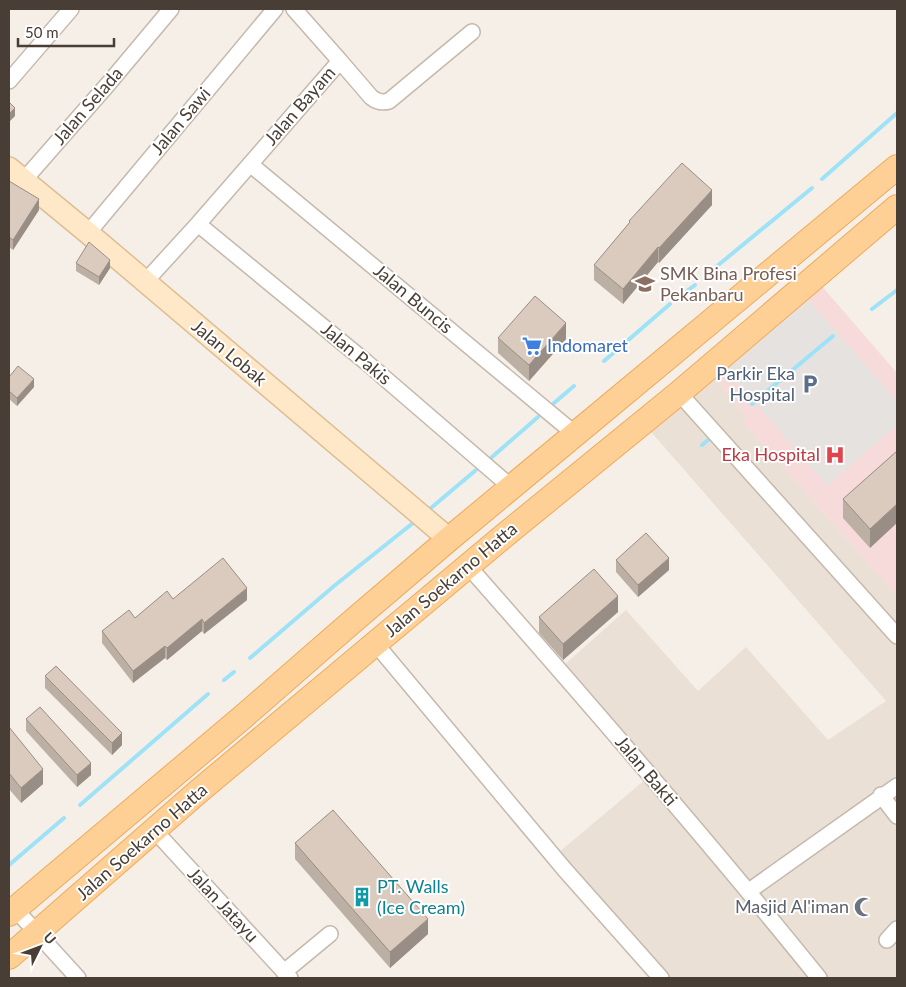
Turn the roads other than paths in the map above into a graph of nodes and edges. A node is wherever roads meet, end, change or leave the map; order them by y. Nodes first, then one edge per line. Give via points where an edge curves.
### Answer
1 (71, 9) edge
2 (171, 9) edge
3 (275, 9) edge
4 (294, 9) edge
5 (472, 32) dead end
6 (340, 61) junction
7 (9, 81) edge
8 (250, 164) junction
9 (897, 167) edge
10 (14, 175) edge
11 (897, 207) edge
12 (198, 224) junction
13 (88, 233) junction
14 (145, 282) junction
15 (679, 393) junction
16 (576, 434) junction
17 (511, 487) junction
18 (449, 539) junction
19 (469, 567) junction
20 (897, 636) edge
21 (376, 643) junction
22 (897, 786) edge
23 (882, 796) junction
24 (897, 816) edge
25 (155, 831) junction
26 (749, 891) junction
27 (12, 911) edge
28 (37, 933) junction
29 (330, 934) dead end
30 (9, 957) edge
31 (287, 975) edge
32 (78, 978) edge
33 (661, 978) edge
34 (819, 978) edge

1 - 7 street
2 - 10 street, Jalan Selada via 109,83
3 - 13 street, Jalan Sawi
4 - 6 street
5 - 6 street, Jalan Bayam via 384,103 371,97
6 - 8 street, Jalan Bayam
8 - 12 street, Jalan Bayam
8 - 16 street, Jalan Buncis
9 - 16 main road, Jalan Soekarno Hatta
10 - 13 main road, Jalan Lobak
11 - 15 main road, Jalan Soekarno Hatta
12 - 14 street, Jalan Bayam
12 - 17 street, Jalan Pakis
13 - 14 main road, Jalan Lobak
14 - 18 main road, Jalan Lobak
15 - 19 main road, Jalan Soekarno Hatta
15 - 20 street
16 - 17 main road, Jalan Soekarno Hatta
17 - 18 main road, Jalan Soekarno Hatta
18 - 27 main road, Jalan Soekarno Hatta
19 - 21 main road, Jalan Soekarno Hatta
19 - 26 street, Jalan Bakti
21 - 25 main road, Jalan Soekarno Hatta
21 - 33 street via 553,855
22 - 23 street
23 - 24 street
23 - 26 street
25 - 28 main road, Jalan Soekarno Hatta
25 - 31 street, Jalan Jatayu
26 - 34 street, Jalan Bakti
27 - 28 street
28 - 30 main road, Jalan Soekarno Hatta
28 - 32 street
29 - 31 street

